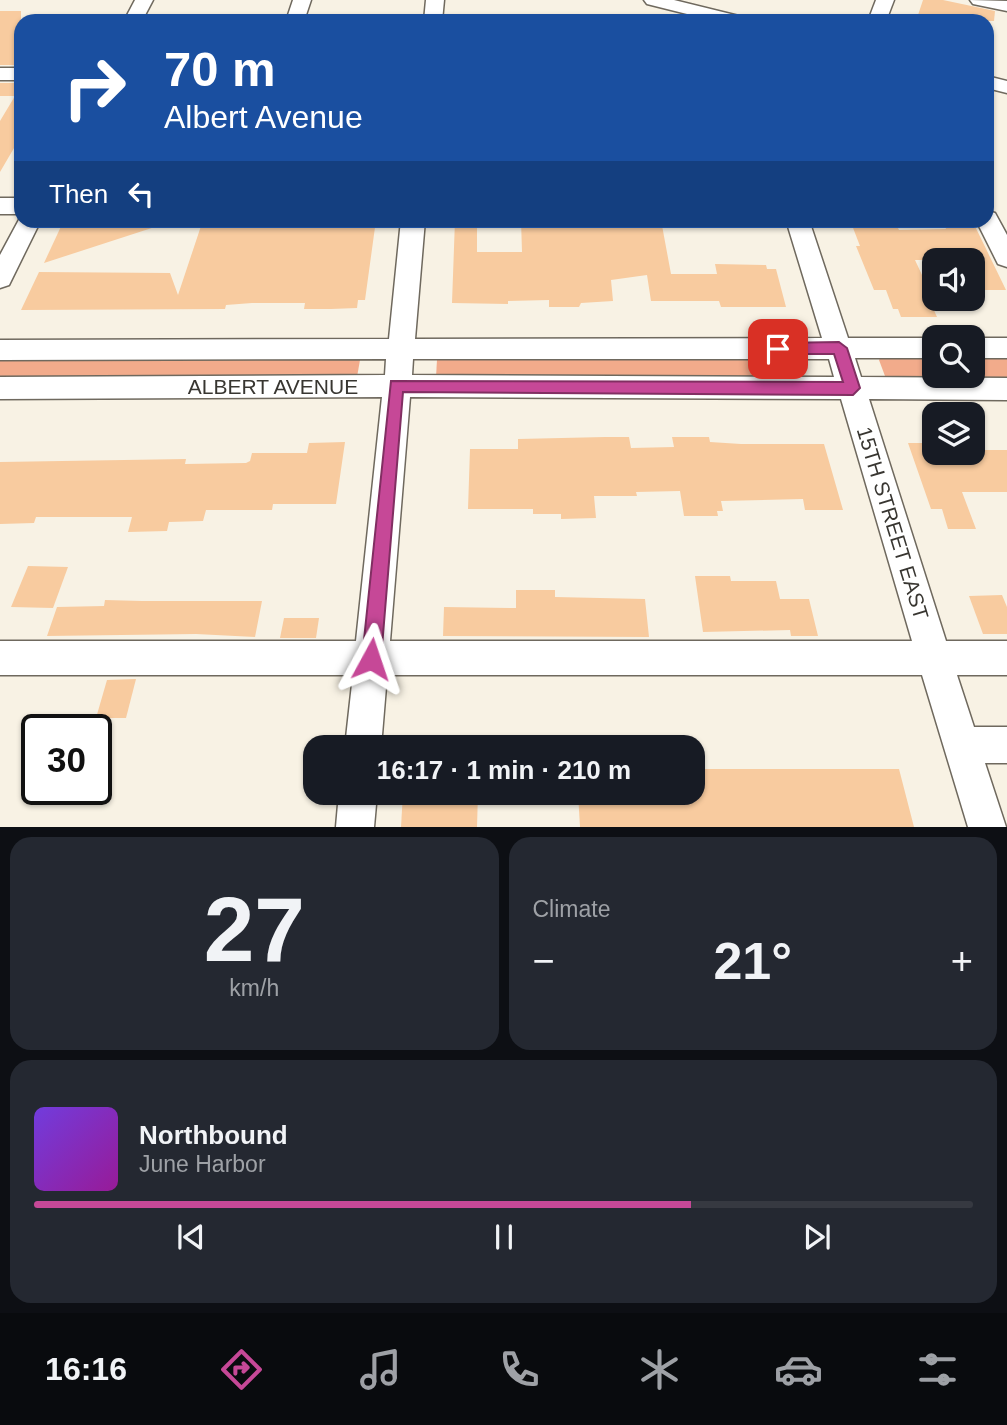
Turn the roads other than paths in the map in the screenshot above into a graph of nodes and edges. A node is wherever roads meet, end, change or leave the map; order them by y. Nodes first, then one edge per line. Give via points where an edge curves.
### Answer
1 (653, 0) edge
2 (979, 0) edge
3 (1007, 6) edge
4 (707, 14) edge
5 (26, 228) edge
6 (411, 228) edge
7 (800, 228) edge
8 (992, 228) edge
9 (1007, 258) edge
10 (0, 279) edge
11 (839, 348) junction
12 (922, 348) edge
13 (985, 348) edge
14 (1007, 348) edge
15 (0, 350) edge
16 (399, 350) junction
17 (396, 386) junction
18 (0, 388) edge
19 (853, 388) junction
20 (1007, 389) edge
21 (0, 658) edge
22 (933, 658) junction
23 (1007, 658) edge
24 (371, 659) junction
25 (364, 735) edge
26 (961, 745) junction
27 (1007, 746) edge
28 (357, 805) edge
29 (355, 827) edge
30 (987, 827) edge

1 - 4 street
2 - 3 street
5 - 10 street
6 - 16 street
7 - 11 street, 15TH STREET EAST
8 - 9 street
11 - 12 street, ALBERT AVENUE
11 - 16 street, ALBERT AVENUE
11 - 19 street, 15TH STREET EAST
13 - 14 street
15 - 16 street, ALBERT AVENUE
16 - 17 street
17 - 18 street, ALBERT AVENUE
17 - 19 street, ALBERT AVENUE
17 - 24 street
19 - 20 street, ALBERT AVENUE
19 - 22 street, 15TH STREET EAST
21 - 24 street
22 - 23 street
22 - 24 street
22 - 26 street, 15TH STREET EAST
24 - 25 street
26 - 27 street
26 - 30 street, 15TH STREET EAST
28 - 29 street

